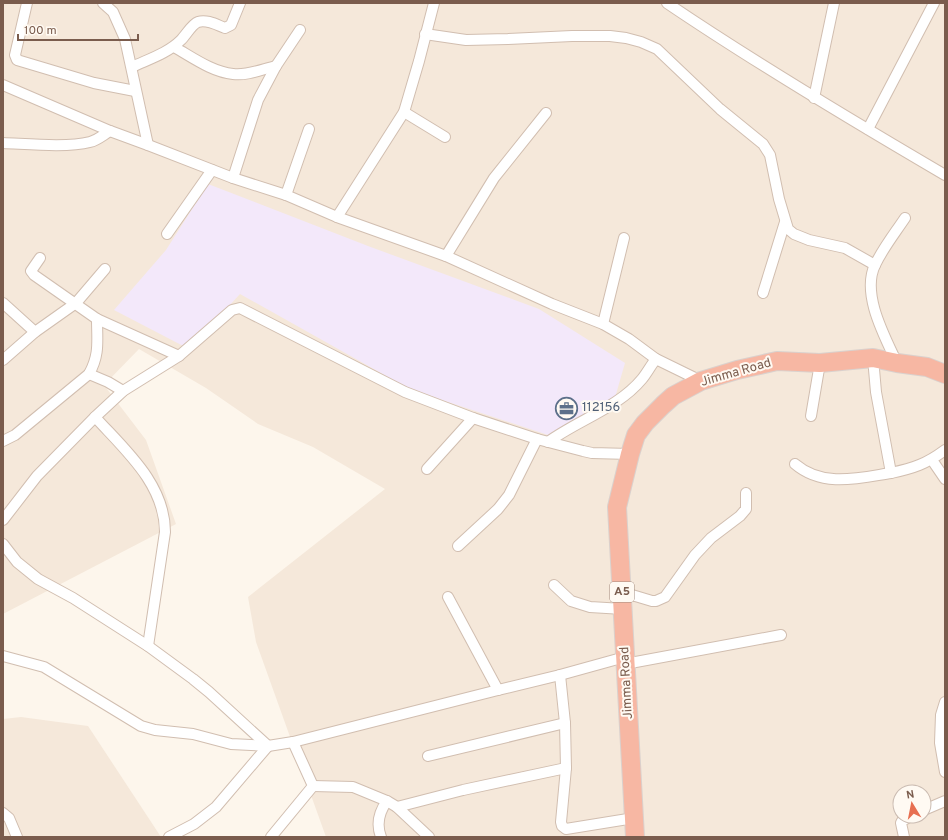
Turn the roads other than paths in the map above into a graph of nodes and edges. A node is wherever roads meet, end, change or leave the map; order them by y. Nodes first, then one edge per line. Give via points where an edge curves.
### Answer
1 (27, 3) edge
2 (103, 3) edge
3 (240, 3) edge
4 (434, 3) edge
5 (667, 3) edge
6 (834, 3) edge
7 (934, 3) edge
8 (115, 7) edge
9 (300, 30) dead end
10 (425, 34) junction
11 (174, 47) junction
12 (276, 66) junction
13 (132, 67) junction
14 (3, 85) edge
15 (136, 91) junction
16 (814, 98) junction
17 (404, 112) junction
18 (546, 113) dead end
19 (309, 129) dead end
20 (868, 129) junction
21 (110, 131) junction
22 (445, 137) dead end
23 (3, 143) edge
24 (148, 145) junction
25 (212, 170) junction
26 (945, 175) edge
27 (233, 178) junction
28 (286, 195) junction
29 (337, 217) junction
30 (905, 218) dead end
31 (786, 222) junction
32 (167, 234) dead end
33 (624, 238) dead end
34 (446, 256) junction
35 (40, 258) dead end
36 (875, 265) junction
37 (105, 269) dead end
38 (763, 293) dead end
39 (3, 303) edge
40 (76, 303) junction
41 (97, 319) junction
42 (602, 324) junction
43 (35, 332) junction
44 (179, 356) junction
45 (873, 358) junction
46 (656, 359) junction
47 (3, 360) edge
48 (820, 363) junction
49 (897, 363) junction
50 (944, 372) edge
51 (89, 374) junction
52 (701, 381) junction
53 (123, 391) junction
54 (95, 416) junction
55 (811, 416) dead end
56 (473, 418) junction
57 (537, 439) junction
58 (3, 441) edge
59 (548, 442) junction
60 (945, 450) edge
61 (630, 454) junction
62 (932, 460) junction
63 (795, 464) dead end
64 (427, 469) dead end
65 (891, 473) junction
66 (945, 479) edge
67 (746, 493) dead end
68 (3, 520) edge
69 (3, 544) edge
70 (458, 546) dead end
71 (554, 585) dead end
72 (622, 592) junction
73 (448, 597) dead end
74 (623, 609) junction
75 (781, 635) dead end
76 (148, 646) junction
77 (3, 656) edge
78 (625, 660) junction
79 (560, 676) junction
80 (498, 690) junction
81 (945, 702) edge
82 (565, 723) junction
83 (293, 742) junction
84 (268, 746) junction
85 (428, 756) dead end
86 (566, 768) junction
87 (945, 772) edge
88 (313, 786) junction
89 (387, 801) junction
90 (945, 801) edge
91 (397, 807) junction
92 (932, 807) edge
93 (3, 813) edge
94 (634, 818) junction
95 (901, 824) edge
96 (378, 835) edge
97 (16, 837) edge
98 (169, 837) edge
99 (270, 837) edge
100 (429, 837) edge
101 (635, 837) edge
102 (904, 837) edge

1 - 15 street via 15,55 17,60 94,83
2 - 8 street
3 - 11 street via 228,28 205,21 199,22
4 - 10 street
5 - 16 street
6 - 16 street
7 - 20 street
8 - 13 street
9 - 12 street
10 - 17 street
10 - 31 street via 466,40 610,36 641,42 657,49 720,109 763,144 770,155
11 - 12 street via 208,66 233,74 245,74
11 - 13 street
12 - 27 street via 258,100
13 - 15 street
14 - 21 street
15 - 24 street
16 - 20 street
17 - 22 street
17 - 29 street
18 - 34 street via 494,178
19 - 28 street
20 - 26 street
21 - 23 street via 98,139 84,143
21 - 24 street
24 - 25 street
25 - 27 street
25 - 32 street
27 - 28 street
28 - 29 street
29 - 34 street
30 - 36 street
31 - 36 street via 788,229 794,234 845,248
31 - 38 street
33 - 42 street
34 - 42 street
35 - 40 street via 32,273
36 - 49 street via 870,285 877,321
37 - 40 street
39 - 43 street
40 - 41 street
40 - 43 street
41 - 44 street
41 - 51 street via 97,354
42 - 46 street via 629,339
43 - 47 street
44 - 53 street
44 - 56 street via 232,310 240,308 405,392
45 - 48 highway, Jimma Road / A5
45 - 49 highway, Jimma Road / A5
45 - 65 street via 876,392
46 - 52 street
46 - 59 street via 642,380 614,403
48 - 52 highway, Jimma Road / A5 via 777,361
48 - 55 street
49 - 50 highway, Jimma Road / A5 via 927,366
51 - 53 street
51 - 58 street via 15,435
52 - 61 highway, Jimma Road / A5 via 673,396 645,423 636,435
53 - 54 street
54 - 68 street via 37,476
54 - 76 street via 142,470 156,493 163,512 165,532
56 - 57 street
56 - 64 street
57 - 59 street
57 - 70 street via 509,495 498,509
59 - 61 street via 592,452
60 - 62 street
61 - 72 highway, Jimma Road / A5 via 617,507
62 - 65 street
62 - 66 street
63 - 65 street via 810,474 830,480 850,480
67 - 72 street via 746,509 695,555 665,597 652,601
69 - 76 street via 17,562 38,579
71 - 74 street via 571,601 590,607
72 - 74 highway, Jimma Road / A5
73 - 80 street
74 - 78 highway, Jimma Road / A5
75 - 78 street
76 - 84 street via 209,692
77 - 84 street via 48,669 141,726 192,734 231,744
78 - 79 street
78 - 94 highway, Jimma Road / A5
79 - 80 street
79 - 82 street
80 - 83 street
81 - 87 street via 941,715 940,743
82 - 85 street
82 - 86 street
83 - 84 street
83 - 88 street
84 - 98 street via 216,807 194,824
86 - 91 street
86 - 94 street via 561,822 566,829
88 - 89 street via 353,787
88 - 99 street
89 - 91 street
89 - 96 street via 382,808
90 - 92 street
91 - 100 street
93 - 97 street via 8,818
94 - 101 highway, Jimma Road / A5
95 - 102 street

